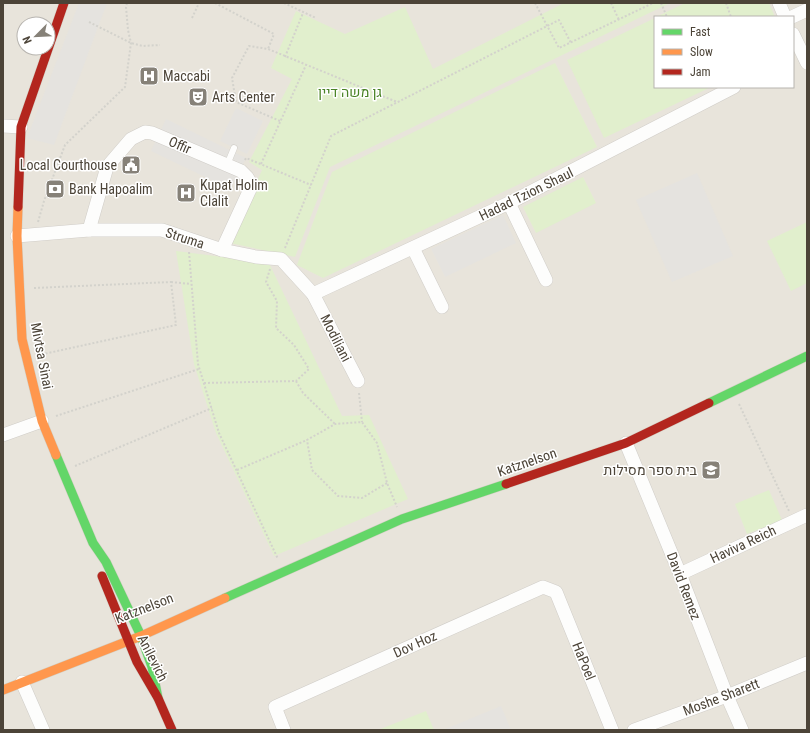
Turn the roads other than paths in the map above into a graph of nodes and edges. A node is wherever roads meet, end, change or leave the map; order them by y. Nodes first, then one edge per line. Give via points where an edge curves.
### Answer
1 (64, 3) edge
2 (779, 3) edge
3 (807, 10) edge
4 (785, 16) edge
5 (794, 16) edge
6 (794, 37) edge
7 (801, 57) edge
8 (732, 88) edge
9 (3, 126) edge
10 (21, 127) junction
11 (234, 148) dead end
12 (227, 165) junction
13 (509, 203) junction
14 (89, 230) junction
15 (18, 236) junction
16 (413, 248) junction
17 (222, 250) junction
18 (546, 280) dead end
19 (313, 294) junction
20 (442, 307) dead end
21 (807, 356) edge
22 (358, 381) road end
23 (42, 421) junction
24 (3, 435) edge
25 (626, 443) junction
26 (807, 515) edge
27 (93, 543) junction
28 (680, 574) junction
29 (252, 586) junction
30 (556, 592) joint
31 (180, 608) dead end
32 (139, 624) junction
33 (120, 632) junction
34 (141, 636) junction
35 (128, 641) junction
36 (93, 645) dead end
37 (807, 663) edge
38 (54, 669) junction
39 (22, 682) junction
40 (3, 690) edge
41 (727, 696) junction
42 (158, 698) junction
43 (43, 730) edge
44 (172, 730) edge
45 (284, 730) edge
46 (612, 730) edge
47 (634, 730) edge
48 (742, 730) edge

1 - 10 street, Mivtsa Sinai
2 - 4 street
3 - 5 street
6 - 7 street
8 - 13 street, Hadad Tzion Shaul
9 - 10 street
10 - 15 street, Mivtsa Sinai
11 - 12 lane
12 - 14 street, Offir via 145,132 127,143 107,167
12 - 17 street, Offir via 239,170 252,185
13 - 16 street, Hadad Tzion Shaul
13 - 18 street
14 - 15 street, Struma
14 - 17 street, Struma via 162,230
15 - 23 street, Mivtsa Sinai via 22,339
16 - 19 street, Hadad Tzion Shaul
16 - 20 street
17 - 19 street, Struma via 277,259
19 - 22 street, Modiliani
21 - 25 street, Katznelson
23 - 24 street
23 - 27 street, Mivtsa Sinai
25 - 28 street, David Remez
25 - 29 street, Katznelson via 402,519
26 - 28 street, Haviva Reich
27 - 32 street, Mivtsa Sinai
27 - 33 street, Mivtsa Sinai
28 - 41 street, David Remez
29 - 31 street, Katznelson
29 - 34 street, Katznelson
30 - 45 street, Dov Hoz via 543,587 275,707
30 - 46 street, HaPoel
32 - 33 street, Katznelson
32 - 34 street, Mivtsa Sinai
33 - 35 street, Anilevich
34 - 35 street, Katznelson
34 - 42 street, Anilevich via 152,667
35 - 38 street, Katznelson
35 - 42 street, Anilevich
36 - 38 street, Katznelson
37 - 41 street, Moshe Sharett
38 - 39 street, Katznelson
39 - 40 street, Katznelson
39 - 43 street
41 - 47 street, Moshe Sharett
41 - 48 street, David Remez
42 - 44 street, Anilevich

